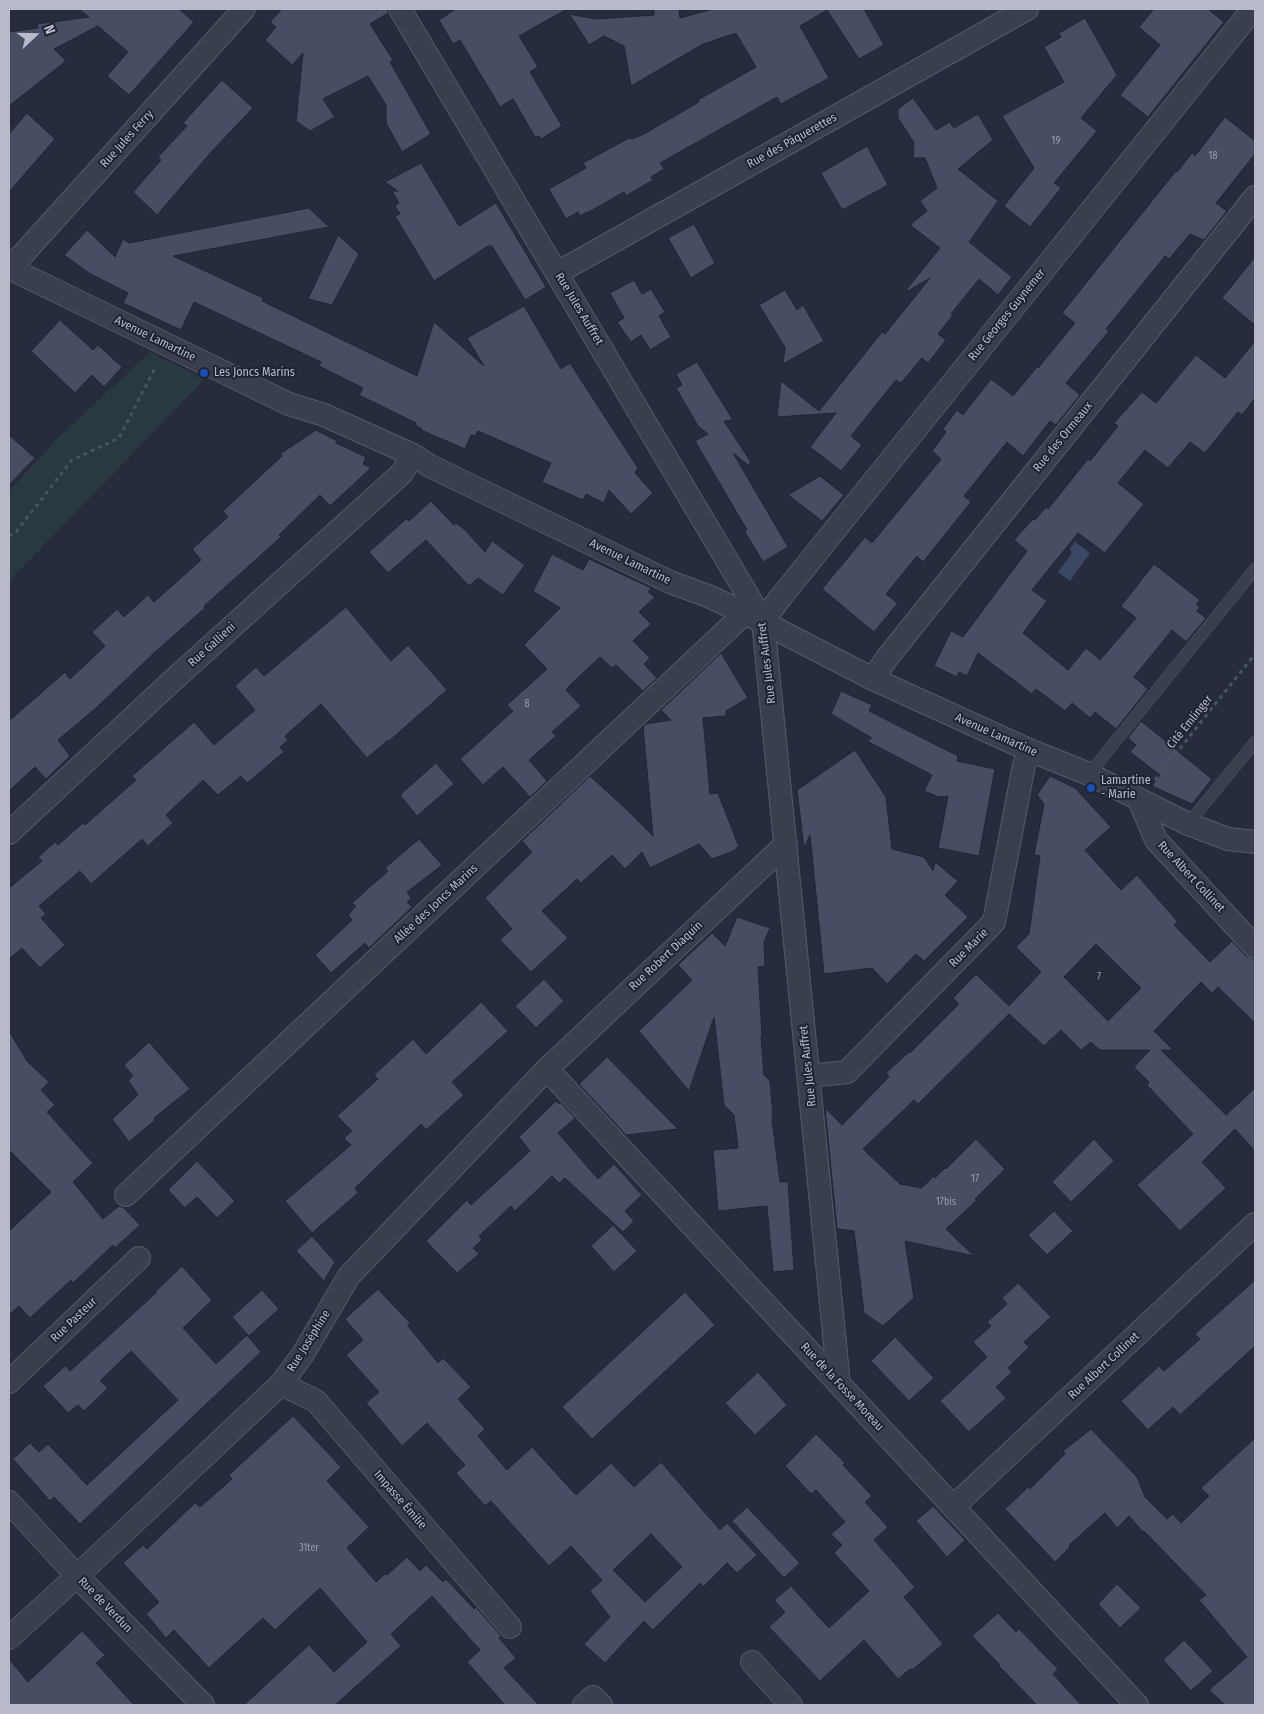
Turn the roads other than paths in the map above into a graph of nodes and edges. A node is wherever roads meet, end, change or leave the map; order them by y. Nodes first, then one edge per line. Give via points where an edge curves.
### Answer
1 (244, 9) edge
2 (400, 9) edge
3 (1027, 9) edge
4 (1253, 9) edge
5 (1255, 197) edge
6 (9, 268) edge
7 (557, 273) junction
8 (413, 455) junction
9 (1255, 569) edge
10 (754, 617) junction
11 (873, 679) junction
12 (1255, 742) edge
13 (1030, 750) junction
14 (1089, 774) junction
15 (1139, 800) junction
16 (1188, 824) junction
17 (9, 833) edge
18 (1255, 842) edge
19 (786, 844) junction
20 (1255, 947) edge
21 (547, 1069) junction
22 (809, 1076) junction
23 (126, 1195) dead end
24 (1255, 1224) edge
25 (139, 1258) dead end
26 (9, 1382) edge
27 (281, 1384) junction
28 (839, 1384) junction
29 (9, 1502) edge
30 (954, 1507) junction
31 (77, 1576) junction
32 (510, 1627) dead end
33 (9, 1638) edge
34 (752, 1662) dead end
35 (203, 1705) edge
36 (584, 1705) edge
37 (601, 1705) edge
38 (791, 1705) edge
39 (1137, 1705) edge

1 - 6 street, Rue Jules Ferry
2 - 7 street, Rue Jules Auffret
3 - 7 street, Rue des Pâquerettes
4 - 10 street, Rue Georges Guynemer via 794,581
5 - 11 street, Rue des Ormeaux
6 - 8 street, Avenue Lamartine via 289,404
7 - 10 street, Rue Jules Auffret
8 - 10 street, Avenue Lamartine via 670,582
8 - 17 street, Rue Gallieni via 402,473
9 - 14 lane
10 - 11 street, Avenue Lamartine
10 - 19 street, Rue Jules Auffret
10 - 23 street, Allée des Joncs Marins
11 - 13 street, Avenue Lamartine
12 - 16 lane
13 - 14 street, Avenue Lamartine
13 - 22 street, Rue Marie via 1024,765 994,922 847,1072
14 - 15 street, Avenue Lamartine
15 - 16 street, Avenue Lamartine
15 - 20 street, Rue Albert Collinet via 1156,840
16 - 18 street, Avenue Lamartine via 1228,840
19 - 21 street, Rue Robert Diaquin
19 - 22 street, Rue Jules Auffret
21 - 27 street, Rue Joséphine via 349,1276 304,1354
21 - 28 street, Rue de la Fosse Moreau
22 - 28 street, Rue Jules Auffret
24 - 30 street, Rue Albert Collinet
25 - 26 street, Rue Pasteur
27 - 31 street, Rue Joséphine
27 - 32 street, Impasse Émilie via 316,1401
28 - 30 street, Rue de la Fosse Moreau
29 - 31 street, Rue de Verdun
30 - 39 street, Rue de la Fosse Moreau
31 - 33 street, Rue Joséphine
31 - 35 street, Rue de Verdun
34 - 38 street
36 - 37 street via 593,1697

